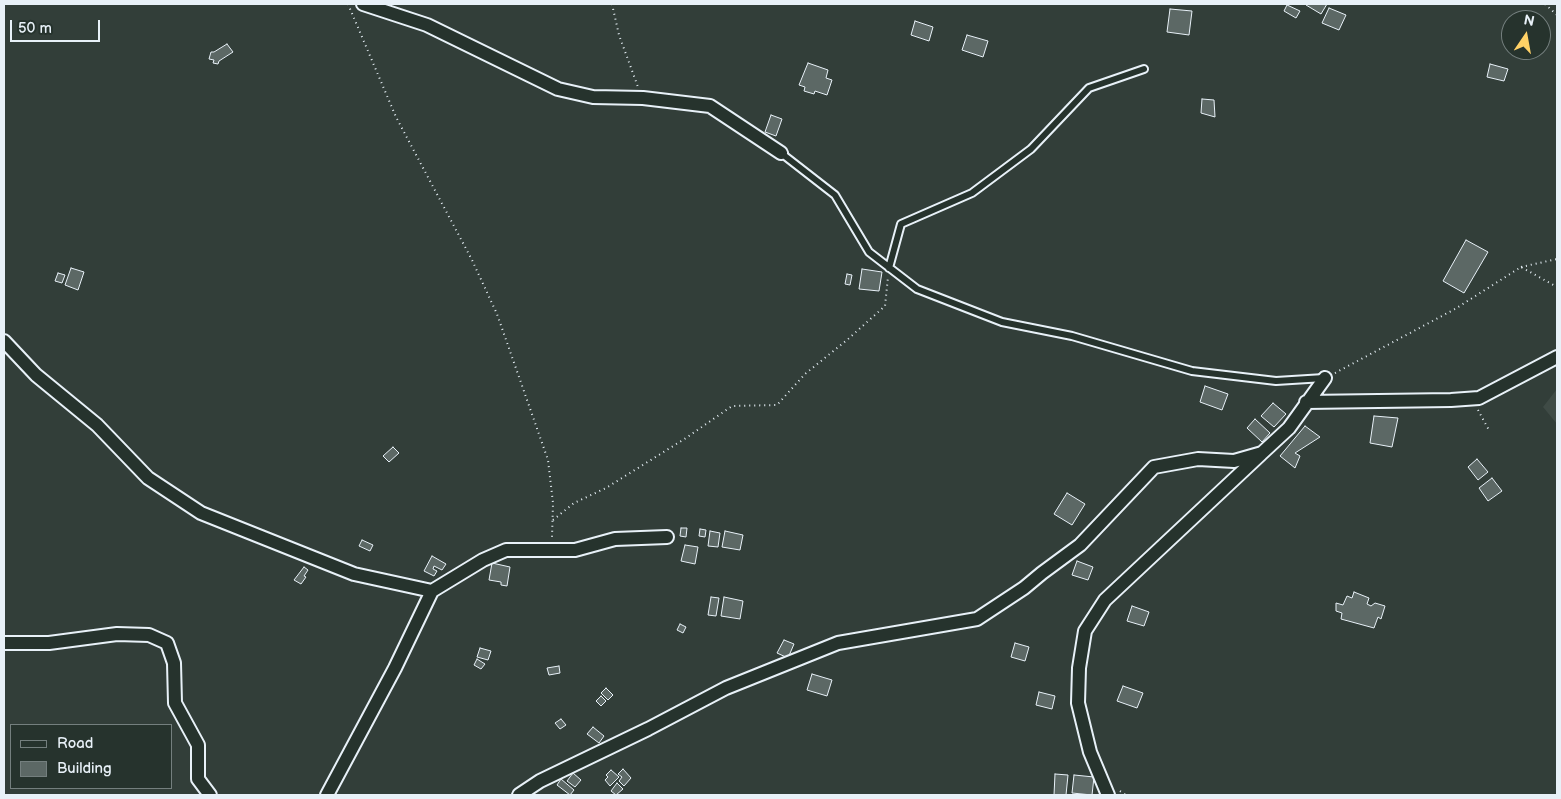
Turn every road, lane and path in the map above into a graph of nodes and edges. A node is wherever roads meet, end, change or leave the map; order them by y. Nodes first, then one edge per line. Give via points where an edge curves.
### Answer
1 (348, 4) edge
2 (363, 4) edge
3 (612, 4) edge
4 (1545, 4) edge
5 (1557, 15) edge
6 (1144, 69) dead end
7 (643, 98) junction
8 (781, 153) joint
9 (1557, 259) edge
10 (1521, 267) junction
11 (889, 268) junction
12 (1557, 287) edge
13 (4, 341) edge
14 (1557, 357) edge
15 (1325, 378) junction
16 (1470, 398) junction
17 (1306, 402) junction
18 (1490, 432) dead end
19 (1262, 454) junction
20 (552, 520) junction
21 (666, 537) dead end
22 (552, 551) junction
23 (432, 591) junction
24 (4, 643) edge
25 (210, 795) edge
26 (327, 795) edge
27 (519, 795) edge
28 (1108, 795) edge

1 - 20 path via 396,117 497,314 548,460
2 - 7 street via 427,25 558,88 593,97
3 - 7 path via 618,35
4 - 5 path
6 - 11 lane via 1089,88 1031,149 972,193 901,224
7 - 8 street via 710,106
8 - 11 lane via 835,195 869,252
9 - 10 path
10 - 12 path
10 - 15 path via 1455,309
11 - 15 lane via 917,289 1002,322 1072,336 1192,371 1276,381
11 - 20 path via 884,306 805,374 777,405 732,406 606,488 574,503
13 - 23 street via 36,375 97,425 148,478 200,513 354,574
14 - 16 street via 1480,398
15 - 17 street
16 - 17 street
16 - 18 path
17 - 19 street via 1289,428
19 - 27 street via 1234,460 1198,459 1154,468 1080,545 977,619 838,643 726,688 540,781
19 - 28 street via 1105,600 1085,630 1078,703 1090,752
20 - 22 path
21 - 22 street via 615,539 575,550
22 - 23 street via 506,550
23 - 26 street
24 - 25 street via 48,643 117,634 149,635 167,643 174,663 175,703 198,745 198,779

